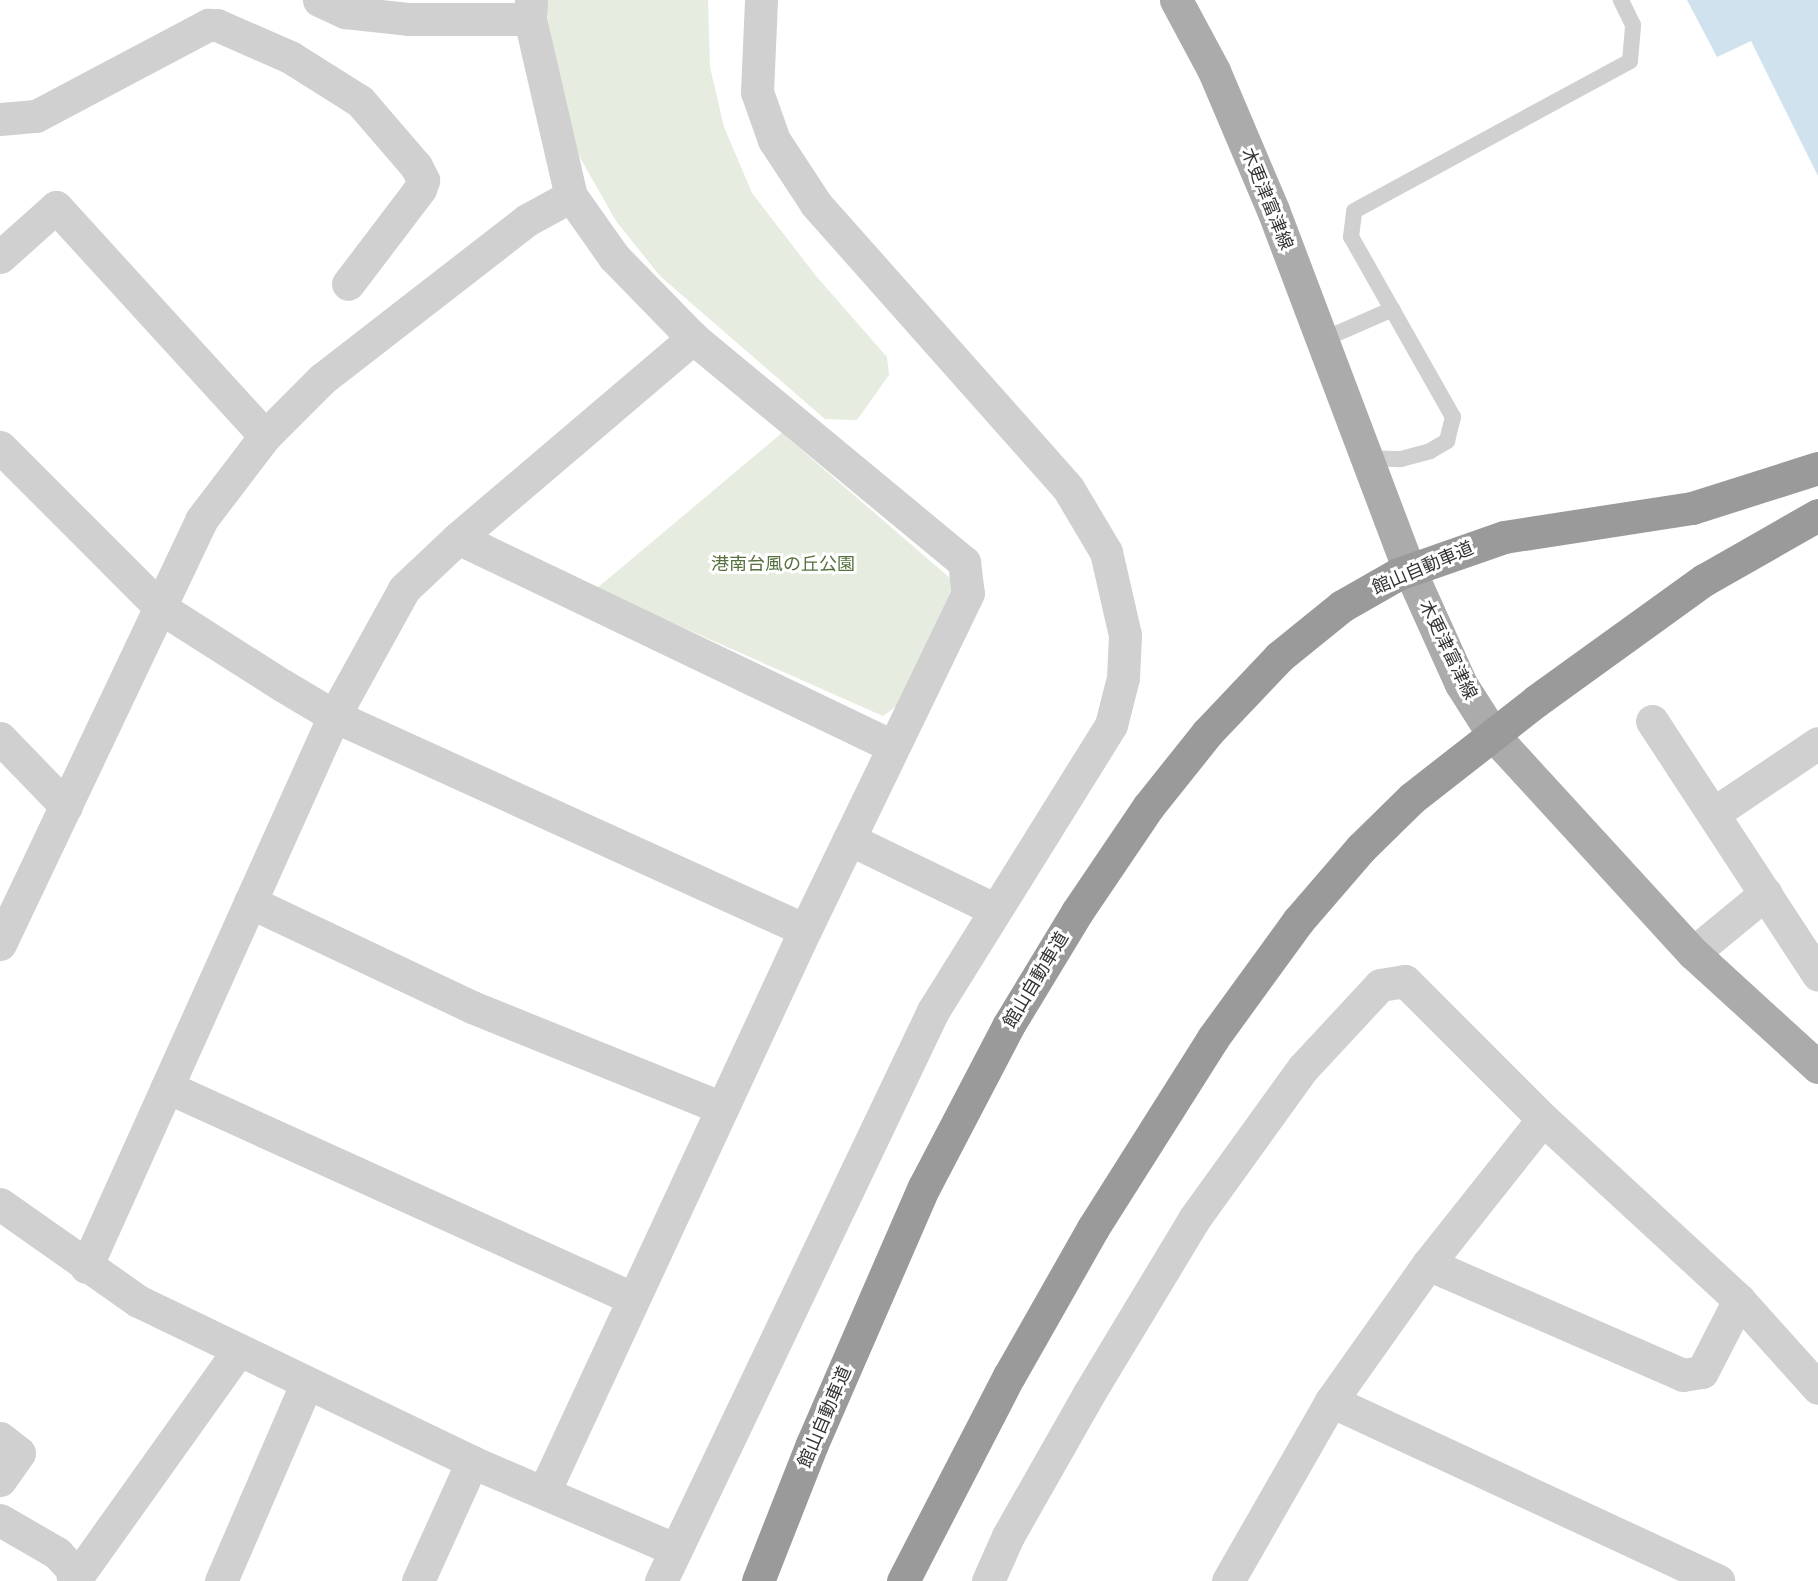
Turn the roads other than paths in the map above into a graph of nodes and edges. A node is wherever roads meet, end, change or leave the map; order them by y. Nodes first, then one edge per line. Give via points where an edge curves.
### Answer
1 (319, 0) edge
2 (761, 0) edge
3 (1176, 0) edge
4 (1621, 0) edge
5 (530, 9) edge
6 (0, 120) edge
7 (571, 196) junction
8 (0, 257) edge
9 (348, 284) dead end
10 (1393, 309) junction
11 (693, 338) junction
12 (1322, 340) junction
13 (265, 436) junction
14 (0, 447) edge
15 (1367, 458) junction
16 (1818, 468) edge
17 (1818, 515) edge
18 (458, 538) junction
19 (161, 608) junction
20 (334, 716) junction
21 (1652, 721) dead end
22 (0, 738) edge
23 (1818, 744) edge
24 (892, 746) junction
25 (66, 806) junction
26 (1714, 813) junction
27 (849, 839) junction
28 (1766, 893) junction
29 (250, 902) junction
30 (994, 909) junction
31 (805, 930) junction
32 (0, 944) edge
33 (1693, 953) junction
34 (1818, 975) edge
35 (1818, 1067) edge
36 (168, 1087) junction
37 (722, 1108) junction
38 (1543, 1119) junction
39 (0, 1204) edge
40 (1428, 1264) junction
41 (86, 1267) junction
42 (632, 1298) junction
43 (1739, 1300) junction
44 (238, 1351) junction
45 (306, 1385) junction
46 (1818, 1388) edge
47 (1331, 1401) junction
48 (0, 1438) edge
49 (472, 1462) junction
50 (0, 1480) edge
51 (544, 1492) junction
52 (0, 1520) edge
53 (674, 1549) junction
54 (74, 1581) edge
55 (222, 1581) edge
56 (418, 1581) edge
57 (661, 1581) edge
58 (758, 1581) edge
59 (903, 1581) edge
60 (988, 1581) edge
61 (1228, 1581) edge
62 (1718, 1581) edge

1 - 5 street via 345,12 408,19
2 - 30 street via 757,92 774,140 790,168 816,204 1068,488 1106,552 1120,601 1125,635 1123,678 1111,724
3 - 12 main road, 木更津富津線 via 1223,93
4 - 10 lane via 1633,25 1630,61 1354,211 1351,237
5 - 7 street
6 - 9 street via 36,116 208,25 217,25 290,57 360,101 416,166 423,180
7 - 11 street via 614,257
7 - 13 street via 527,220 445,281 322,379
8 - 13 street via 56,207
10 - 12 lane
10 - 15 lane via 1453,417 1447,441 1430,451 1401,459
11 - 18 street
11 - 24 street via 964,562 968,593
12 - 15 main road, 木更津富津線
13 - 19 street via 201,520
14 - 19 street
15 - 33 main road, 木更津富津線 via 1405,560 1461,684 1494,736
16 - 58 highway, 館山自動車道, bridge via 1692,508 1504,537 1435,558 1342,606 1279,657 1207,733 1148,807 1077,912 1008,1026 924,1186 812,1444
17 - 59 highway, bridge via 1704,580 1536,701 1412,798 1361,848 1298,921 1213,1038 1087,1238 1009,1376
18 - 20 street via 404,589
18 - 24 street
19 - 20 street
19 - 25 street
20 - 29 street
20 - 31 street
21 - 26 street
22 - 25 street
23 - 26 street
24 - 27 street
25 - 32 street
26 - 28 street
27 - 30 street
27 - 31 street
28 - 33 street
28 - 34 street
29 - 36 street
29 - 37 street via 472,1007
30 - 53 street via 933,1011
31 - 37 street
33 - 35 main road, 木更津富津線
36 - 41 street
36 - 42 street
37 - 42 street
38 - 40 street
38 - 43 street
38 - 60 street via 1406,981 1380,985 1303,1068 1194,1219 1088,1395 1008,1536
39 - 41 street
40 - 43 street via 1683,1375 1702,1372
40 - 47 street
41 - 44 street via 138,1301
42 - 51 street
43 - 46 street
44 - 45 street
44 - 54 street
45 - 49 street
45 - 55 street
47 - 61 street
47 - 62 street
48 - 50 street via 20,1453
49 - 51 street
49 - 56 street
51 - 53 street
52 - 54 street via 57,1552 72,1569
53 - 57 street

